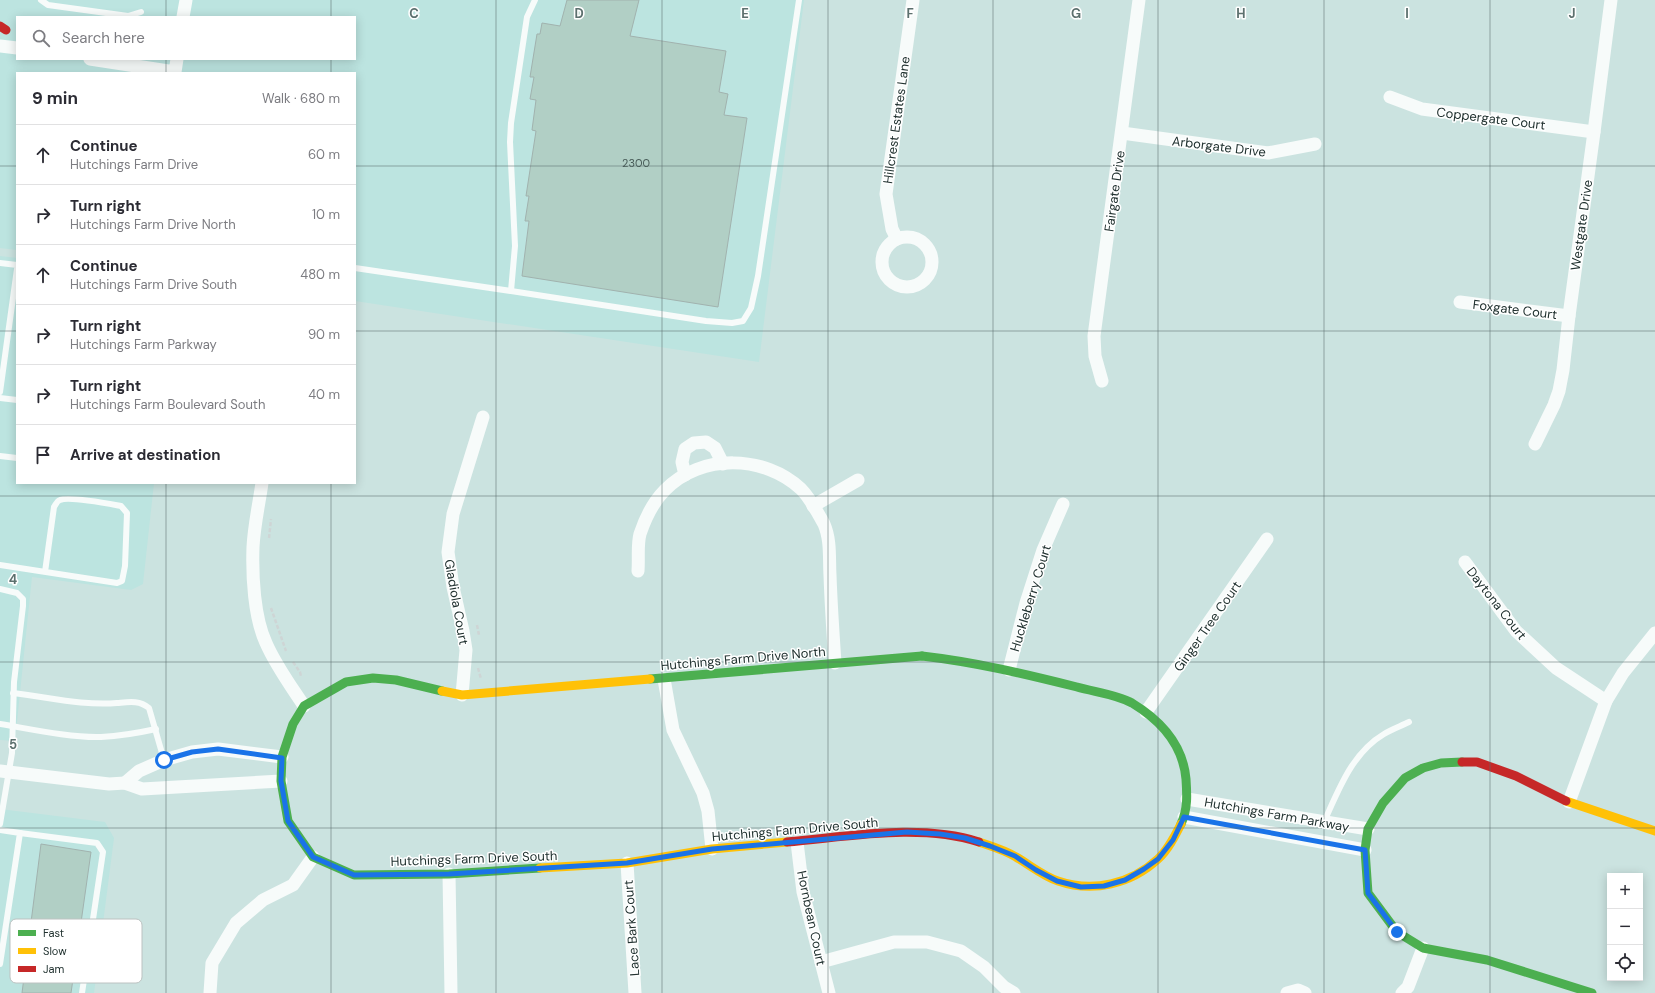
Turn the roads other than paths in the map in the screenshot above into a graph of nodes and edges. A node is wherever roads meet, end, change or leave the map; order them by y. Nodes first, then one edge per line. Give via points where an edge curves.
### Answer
1 (41, 0) edge
2 (186, 0) edge
3 (535, 0) edge
4 (798, 0) edge
5 (913, 0) edge
6 (1139, 0) edge
7 (1611, 0) edge
8 (141, 12) dead end
9 (183, 16) edge
10 (0, 46) edge
11 (16, 48) edge
12 (100, 60) edge
13 (176, 68) edge
14 (1390, 97) dead end
15 (1594, 132) junction
16 (1122, 133) junction
17 (1315, 144) dead end
18 (897, 239) dead end
19 (0, 263) edge
20 (16, 265) edge
21 (356, 268) edge
22 (16, 276) edge
23 (511, 291) junction
24 (1460, 302) dead end
25 (1569, 316) junction
26 (1102, 381) dead end
27 (0, 392) edge
28 (0, 398) edge
29 (16, 400) edge
30 (483, 417) dead end
31 (1535, 444) dead end
32 (0, 456) edge
33 (16, 458) edge
34 (723, 464) junction
35 (685, 475) junction
36 (858, 480) dead end
37 (262, 484) edge
38 (1063, 504) dead end
39 (813, 506) junction
40 (1267, 539) dead end
41 (1464, 562) dead end
42 (0, 565) edge
43 (638, 571) dead end
44 (45, 572) junction
45 (0, 589) edge
46 (1655, 633) edge
47 (835, 663) junction
48 (1009, 670) junction
49 (664, 679) junction
50 (13, 693) junction
51 (462, 695) junction
52 (1606, 701) junction
53 (304, 706) junction
54 (1146, 712) junction
55 (1409, 722) dead end
56 (0, 724) edge
57 (12, 726) junction
58 (156, 729) junction
59 (282, 758) junction
60 (164, 760) junction
61 (4, 771) edge
62 (281, 781) junction
63 (126, 783) junction
64 (1187, 799) junction
65 (1569, 802) junction
66 (1184, 817) junction
67 (1324, 822) junction
68 (0, 824) edge
69 (1368, 829) junction
70 (0, 830) edge
71 (1655, 831) edge
72 (20, 833) junction
73 (797, 842) junction
74 (712, 849) junction
75 (1365, 850) junction
76 (313, 857) junction
77 (627, 863) junction
78 (449, 874) junction
79 (93, 919) edge
80 (1423, 948) junction
81 (821, 962) junction
82 (0, 964) edge
83 (83, 983) edge
84 (82, 993) edge
85 (210, 993) edge
86 (451, 993) edge
87 (635, 993) edge
88 (829, 993) edge
89 (1014, 993) edge
90 (1287, 993) edge
91 (1306, 993) edge
92 (1402, 993) edge
93 (1592, 993) edge

1 - 8 lane via 48,5 128,16
2 - 9 street
3 - 23 lane via 527,17 511,123 515,246
4 - 23 lane via 758,276 750,308 743,321 706,321
5 - 18 street, Hillcrest Estates Lane via 886,194 892,229
6 - 16 street, Fairgate Drive
7 - 15 street, Westgate Drive
10 - 11 street
12 - 13 street
14 - 15 street, Coppergate Court via 1422,110
15 - 25 street, Westgate Drive
16 - 17 street, Arborgate Drive via 1268,153
16 - 26 street, Fairgate Drive via 1094,336 1095,356
19 - 20 lane
21 - 23 lane
22 - 27 lane
24 - 25 street, Foxgate Court
25 - 31 street, Westgate Drive via 1559,391
28 - 29 lane
30 - 51 street, Gladiola Court via 453,514 448,552 466,650
32 - 33 lane
34 - 35 street via 704,467
34 - 35 street via 715,448 706,442 694,443 684,449 682,462
34 - 39 street via 753,464 772,470 801,489
35 - 43 street via 666,490 652,508 640,535
36 - 39 street
37 - 53 street via 253,546 257,613 266,643
38 - 48 street, Huckleberry Court via 1043,550
39 - 47 street via 825,526 829,547
40 - 54 street, Ginger Tree Court
41 - 52 street, Daytona Court via 1516,631 1556,668
42 - 44 lane
44 - 44 lane via 117,583 122,581 125,566 125,509 121,506 71,499 57,502 54,507
45 - 50 lane via 17,593 23,599 24,606
46 - 52 street via 1623,673
47 - 48 street, Hutchings Farm Drive North via 922,656
47 - 49 street, Hutchings Farm Drive North
48 - 54 street, Hutchings Farm Drive North via 1112,696 1130,702
49 - 51 street, Hutchings Farm Drive North
49 - 74 street via 673,730 703,793 708,811
50 - 57 lane
50 - 58 lane via 89,703 132,701 144,704 150,708
51 - 53 street, Hutchings Farm Drive North via 396,680 373,678 346,682
52 - 65 street
53 - 59 street, Hutchings Farm Drive North via 293,724
54 - 64 street, Hutchings Farm Drive North via 1163,726 1175,744 1185,770
55 - 67 lane via 1384,734 1352,765
56 - 57 lane
57 - 58 lane via 100,737
57 - 61 lane via 12,753
58 - 60 lane
59 - 60 street via 218,749 192,752
59 - 62 street, Hutchings Farm Drive North
60 - 63 street via 139,771
61 - 63 street via 109,784
61 - 68 lane
62 - 63 street via 142,789
62 - 76 street via 288,821
64 - 66 street, Hutchings Farm Drive North
64 - 67 street, Hutchings Farm Parkway
65 - 69 street via 1516,776 1477,762 1441,763 1423,768 1404,778 1382,803
65 - 71 street
66 - 73 street, Hutchings Farm Drive South via 1173,840 1158,859 1125,880 1104,886 1081,887 1057,881 1015,856 965,838 940,834 907,832
66 - 75 street, Hutchings Farm Parkway
67 - 69 street, Hutchings Farm Parkway
69 - 75 street
70 - 72 lane
72 - 79 lane via 98,843 103,852
72 - 82 lane
73 - 74 street, Hutchings Farm Drive South
73 - 81 street, Hornbean Court via 803,892
74 - 77 street, Hutchings Farm Drive South
75 - 80 street via 1368,893 1397,932
76 - 78 street, Hutchings Farm Drive South via 354,875
76 - 85 street via 293,885 263,900 236,923 212,964
77 - 78 street, Hutchings Farm Drive South
77 - 87 street, Lace Bark Court
78 - 86 street
80 - 92 street via 1408,987
80 - 93 street via 1487,960
81 - 88 street, Hornbean Court
81 - 89 street via 894,942 927,942 961,951
83 - 84 lane
90 - 91 street via 1298,990

